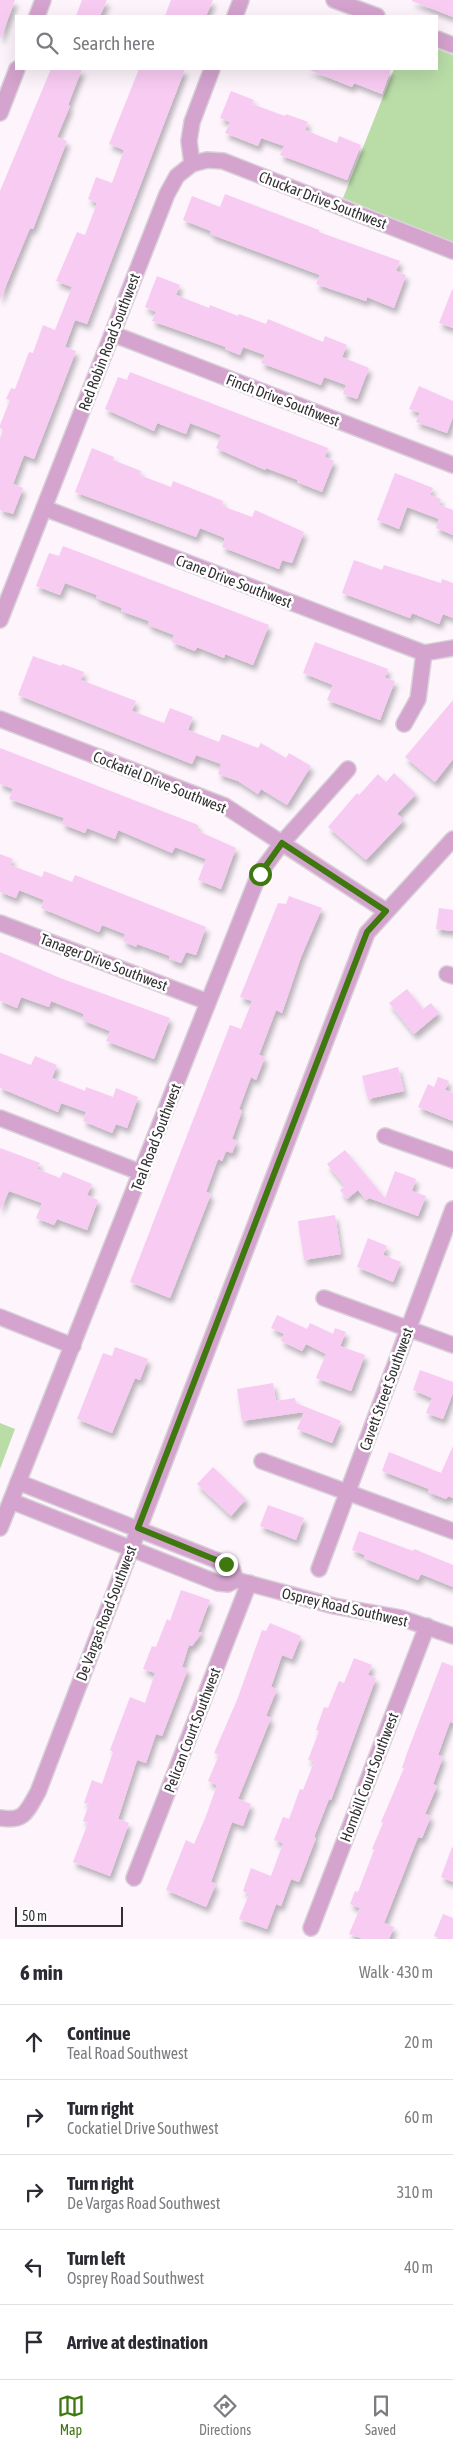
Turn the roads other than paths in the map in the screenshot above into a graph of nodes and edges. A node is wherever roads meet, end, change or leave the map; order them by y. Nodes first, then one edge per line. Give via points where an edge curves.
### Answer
1 (43, 0) edge
2 (241, 0) edge
3 (334, 0) edge
4 (37, 15) edge
5 (235, 15) edge
6 (374, 15) edge
7 (438, 39) edge
8 (453, 45) edge
9 (212, 70) edge
10 (10, 76) edge
11 (0, 113) edge
12 (192, 164) junction
13 (453, 251) edge
14 (113, 334) junction
15 (453, 465) edge
16 (44, 508) junction
17 (0, 620) edge
18 (453, 648) edge
19 (424, 653) junction
20 (0, 719) edge
21 (404, 724) dead end
22 (348, 769) dead end
23 (453, 839) edge
24 (282, 843) junction
25 (386, 911) junction
26 (0, 923) edge
27 (208, 1002) junction
28 (0, 1118) edge
29 (385, 1136) dead end
30 (453, 1160) edge
31 (142, 1173) junction
32 (453, 1209) edge
33 (324, 1298) dead end
34 (0, 1317) edge
35 (409, 1328) junction
36 (453, 1345) edge
37 (73, 1346) junction
38 (262, 1461) dead end
39 (18, 1482) junction
40 (348, 1492) junction
41 (11, 1501) junction
42 (0, 1528) edge
43 (138, 1528) junction
44 (453, 1531) edge
45 (131, 1548) junction
46 (319, 1569) dead end
47 (243, 1581) junction
48 (426, 1626) junction
49 (453, 1636) edge
50 (0, 1818) edge
51 (134, 1878) dead end
52 (311, 1928) dead end

1 - 4 street
2 - 5 street
3 - 6 street
7 - 8 street
9 - 12 street via 188,141
10 - 11 street
12 - 13 street, Chuckar Drive Southwest via 207,160 223,161
12 - 14 street, Red Robin Road Southwest via 177,176 166,194
14 - 15 street, Finch Drive Southwest
14 - 16 street, Red Robin Road Southwest
16 - 17 street, Red Robin Road Southwest
16 - 19 street, Crane Drive Southwest
18 - 19 street
19 - 21 street via 418,698
20 - 24 street, Cockatiel Drive Southwest via 224,806
22 - 24 street, Teal Road Southwest
23 - 25 street, De Vargas Road Southwest
24 - 25 street, Cockatiel Drive Southwest
24 - 27 street, Teal Road Southwest via 260,874
25 - 43 street, De Vargas Road Southwest via 367,932
26 - 27 street, Tanager Drive Southwest
27 - 31 street, Teal Road Southwest
28 - 31 street
29 - 30 street
31 - 37 street, Teal Road Southwest
32 - 35 street, Cavett Street Southwest
33 - 35 street
34 - 37 street
35 - 36 street
35 - 40 street, Cavett Street Southwest
37 - 39 street, Teal Road Southwest
38 - 40 street
39 - 41 street, Teal Road Southwest
39 - 43 street
40 - 44 street
40 - 46 street, Cavett Street Southwest
41 - 42 street, Teal Road Southwest
41 - 45 street, Osprey Road Southwest
43 - 45 street, De Vargas Road Southwest
43 - 47 street via 226,1564
45 - 47 street, Osprey Road Southwest via 218,1584
45 - 50 street, De Vargas Road Southwest via 38,1792 17,1819
47 - 48 street, Osprey Road Southwest via 308,1600
47 - 51 street, Pelican Court Southwest
48 - 49 street, Osprey Road Southwest
48 - 52 street, Hornbill Court Southwest

